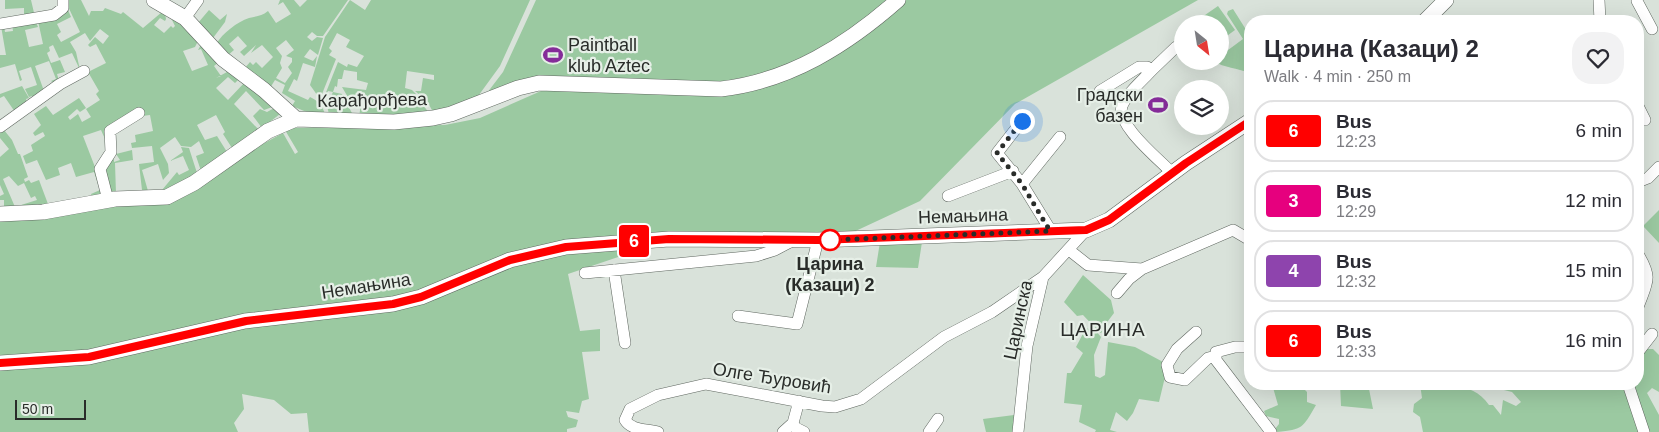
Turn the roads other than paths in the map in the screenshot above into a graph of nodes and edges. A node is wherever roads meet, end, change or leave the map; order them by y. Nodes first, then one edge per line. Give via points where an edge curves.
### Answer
1 (63, 0) edge
2 (154, 0) edge
3 (198, 0) edge
4 (898, 0) edge
5 (1446, 0) edge
6 (1599, 0) edge
7 (1637, 0) edge
8 (1431, 15) edge
9 (1600, 15) edge
10 (186, 18) junction
11 (0, 24) edge
12 (1652, 29) dead end
13 (1174, 49) edge
14 (1152, 70) junction
15 (84, 72) dead end
16 (1100, 91) dead end
17 (139, 113) dead end
18 (296, 119) junction
19 (1022, 121) dead end
20 (1244, 125) edge
21 (0, 127) edge
22 (1060, 137) dead end
23 (1659, 167) edge
24 (1013, 171) junction
25 (1172, 172) junction
26 (1644, 180) edge
27 (1022, 184) junction
28 (948, 196) dead end
29 (108, 200) junction
30 (0, 214) edge
31 (1086, 230) junction
32 (1050, 231) junction
33 (1244, 236) edge
34 (794, 240) junction
35 (818, 240) junction
36 (1068, 250) junction
37 (1644, 263) edge
38 (614, 270) junction
39 (1142, 270) junction
40 (585, 273) dead end
41 (1043, 277) junction
42 (1644, 288) edge
43 (1117, 293) dead end
44 (738, 316) dead end
45 (1196, 332) dead end
46 (1652, 334) dead end
47 (625, 343) dead end
48 (1644, 344) edge
49 (1244, 347) edge
50 (1216, 356) junction
51 (0, 363) edge
52 (1630, 390) edge
53 (799, 401) junction
54 (938, 419) dead end
55 (793, 423) junction
56 (658, 432) edge
57 (783, 432) edge
58 (804, 432) edge
59 (929, 432) edge
60 (1018, 432) edge
61 (1272, 432) edge
62 (1644, 432) edge

1 - 11 street via 63,8 54,15
2 - 10 main road
3 - 10 street
4 - 18 main road, Карађорђева via 828,53 745,86 717,89 539,83 433,118 386,122
5 - 8 main road
6 - 9 street
7 - 12 street
10 - 18 main road via 223,59
13 - 14 street
14 - 16 street via 1139,67
14 - 25 street via 1123,103 1121,114 1127,126
15 - 21 street via 60,84
17 - 29 street via 110,131 111,152 100,169
18 - 29 main road via 257,137 176,194
19 - 24 street via 997,153
20 - 25 main road, Немањина
22 - 27 street
23 - 26 street
24 - 27 street
24 - 28 street
25 - 31 main road, Немањина via 1109,220
27 - 32 street
29 - 30 main road via 43,212
31 - 32 main road, Немањина
31 - 36 street, Царинска
32 - 35 main road, Немањина
33 - 39 street via 1233,230
34 - 35 main road, Немањина
34 - 38 street, Немањина via 756,256
34 - 51 main road, Немањина via 669,239 566,247 510,260 421,297 393,304 246,321 89,357
35 - 44 street via 797,324
36 - 39 street via 1088,265
36 - 41 street, Царинска
37 - 42 street via 1648,276
38 - 40 street, Немањина
38 - 47 street
39 - 43 street
41 - 53 street, Олге Ђуровић via 992,312 944,337 861,399 835,407
41 - 60 street, Царинска via 1027,346
45 - 50 street via 1171,356 1167,365 1170,376 1185,380 1208,358
46 - 48 street
49 - 50 street via 1223,349 1216,352
50 - 61 street
52 - 62 street
53 - 55 street
53 - 56 street, Олге Ђуровић via 706,384 658,395 630,409 625,420 628,424 633,428
54 - 59 street
55 - 57 street
55 - 58 street

